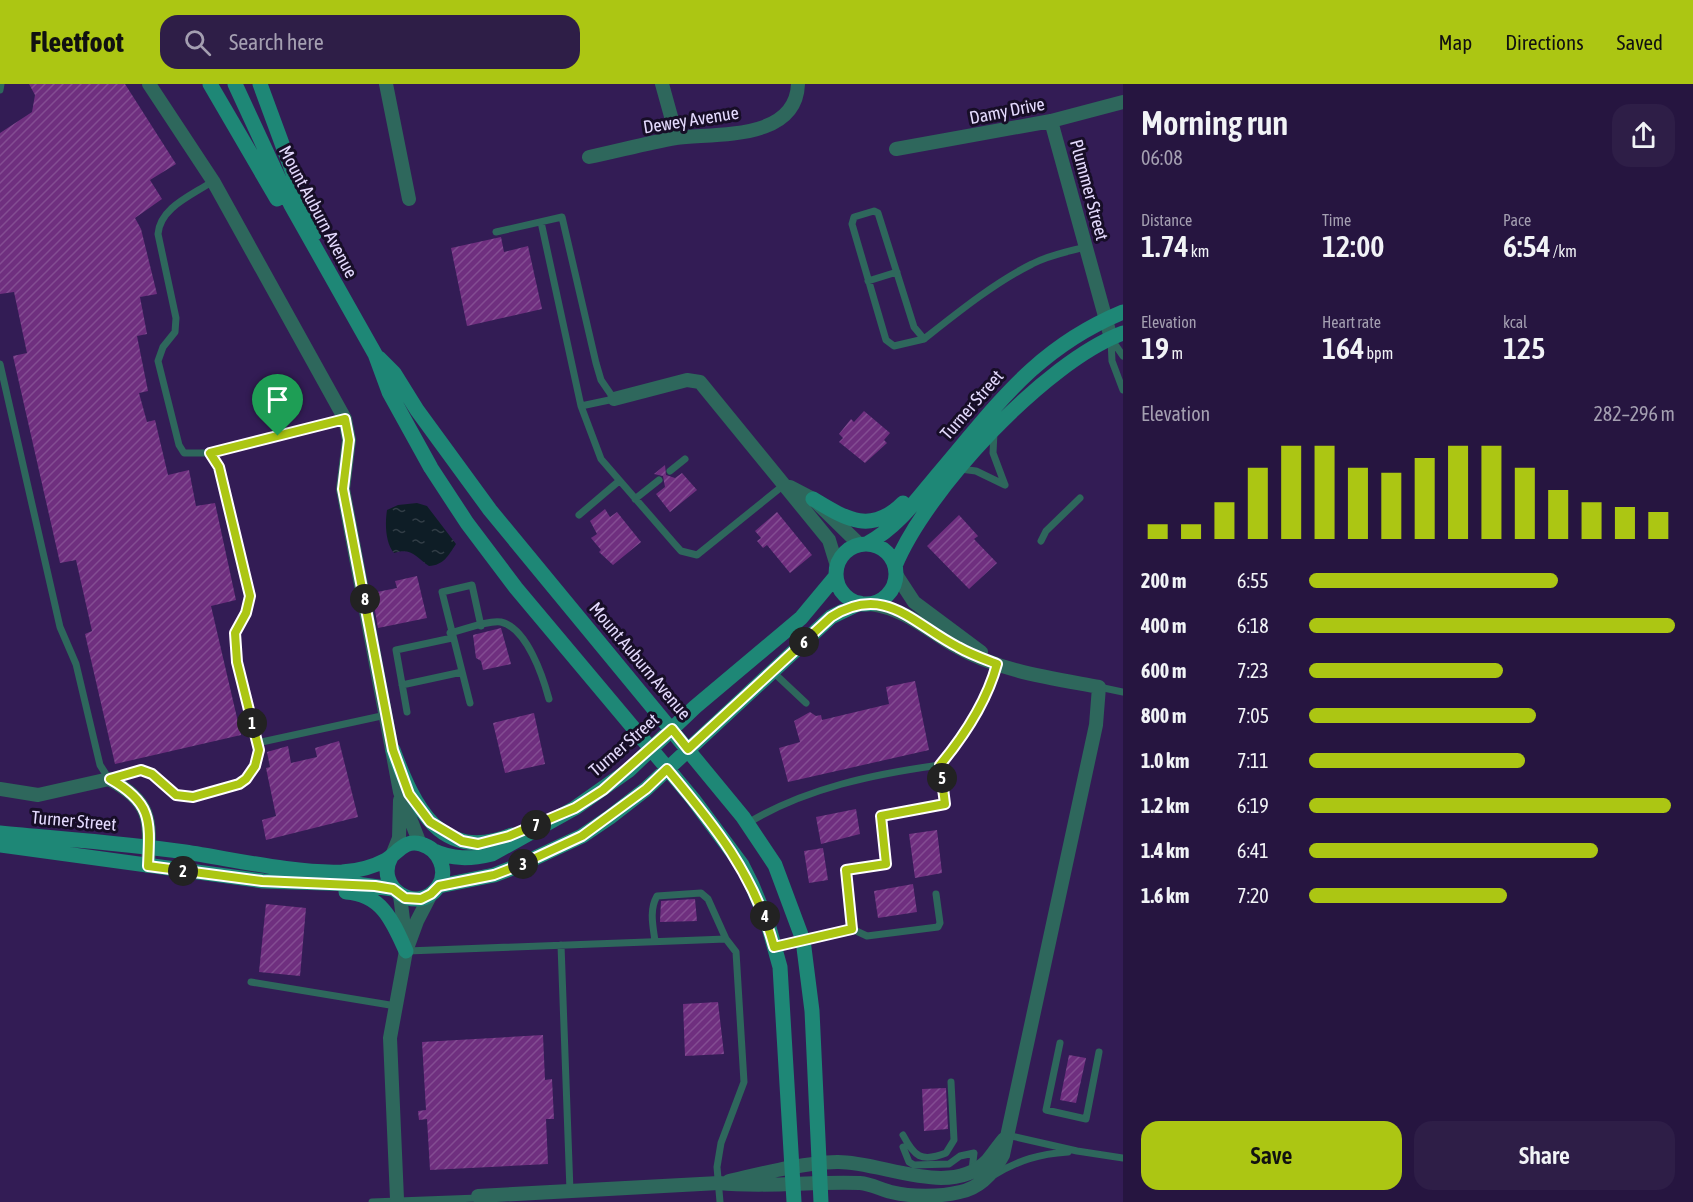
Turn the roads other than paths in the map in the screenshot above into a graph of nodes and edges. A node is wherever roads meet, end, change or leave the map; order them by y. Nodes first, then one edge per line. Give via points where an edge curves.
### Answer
1 (2, 84) edge
2 (149, 84) edge
3 (210, 84) edge
4 (235, 84) edge
5 (260, 84) edge
6 (386, 84) edge
7 (663, 84) edge
8 (798, 84) edge
9 (0, 90) edge
10 (1123, 102) edge
11 (1051, 121) junction
12 (677, 138) junction
13 (897, 149) dead end
14 (589, 157) dead end
15 (213, 181) junction
16 (409, 199) dead end
17 (541, 222) junction
18 (496, 232) dead end
19 (1085, 247) junction
20 (897, 272) junction
21 (868, 280) junction
22 (339, 294) junction
23 (1123, 312) edge
24 (1104, 320) junction
25 (1117, 335) edge
26 (924, 339) junction
27 (375, 354) junction
28 (1123, 356) edge
29 (0, 364) edge
30 (1123, 390) edge
31 (614, 399) junction
32 (581, 406) junction
33 (995, 407) junction
34 (345, 419) junction
35 (994, 431) junction
36 (210, 453) junction
37 (685, 459) dead end
38 (960, 469) junction
39 (670, 471) dead end
40 (659, 480) dead end
41 (619, 481) junction
42 (785, 484) junction
43 (1080, 498) dead end
44 (635, 499) junction
45 (813, 500) junction
46 (579, 515) dead end
47 (1041, 542) dead end
48 (864, 544) junction
49 (836, 571) junction
50 (896, 571) junction
51 (865, 603) junction
52 (481, 626) junction
53 (451, 636) junction
54 (997, 664) junction
55 (773, 671) junction
56 (462, 672) junction
57 (402, 686) junction
58 (1099, 687) junction
59 (1123, 692) edge
60 (549, 699) dead end
61 (471, 703) dead end
62 (806, 703) dead end
63 (407, 712) dead end
64 (386, 715) junction
65 (672, 729) junction
66 (257, 743) junction
67 (650, 749) junction
68 (688, 749) junction
69 (393, 750) junction
70 (940, 765) junction
71 (667, 769) junction
72 (110, 779) junction
73 (0, 789) edge
74 (400, 792) junction
75 (575, 808) junction
76 (748, 823) junction
77 (0, 833) edge
78 (0, 845) edge
79 (149, 847) junction
80 (426, 847) junction
81 (392, 855) junction
82 (148, 866) junction
83 (262, 881) junction
84 (435, 890) junction
85 (397, 892) junction
86 (936, 894) dead end
87 (852, 929) junction
88 (726, 939) junction
89 (803, 940) junction
90 (655, 941) junction
91 (561, 945) junction
92 (774, 947) junction
93 (406, 951) junction
94 (251, 982) dead end
95 (396, 1006) junction
96 (1060, 1043) dead end
97 (1099, 1052) dead end
98 (951, 1082) dead end
99 (903, 1135) dead end
100 (1006, 1135) junction
101 (903, 1147) dead end
102 (1077, 1151) junction
103 (1123, 1158) edge
104 (819, 1165) junction
105 (792, 1167) junction
106 (972, 1171) junction
107 (718, 1183) junction
108 (820, 1184) junction
109 (979, 1184) junction
110 (793, 1185) junction
111 (570, 1191) junction
112 (397, 1199) junction
113 (479, 1199) edge
114 (372, 1202) edge
115 (720, 1202) edge
116 (794, 1202) edge
117 (821, 1202) edge

1 - 9 lane
2 - 15 street
3 - 22 main road via 281,206
4 - 22 main road, Mount Auburn Avenue via 291,206
5 - 22 main road
6 - 16 street
7 - 12 street
8 - 12 street, Dewey Avenue via 793,107 775,122 748,130
10 - 11 street, Damy Drive
11 - 13 street, Damy Drive
11 - 19 street, Plummer Street
12 - 14 street, Dewey Avenue
15 - 34 street
15 - 36 lane via 171,209 159,222 158,234 176,318 175,332 158,361 160,370 179,445 184,453
17 - 18 lane
17 - 31 lane via 562,217 596,363 601,380
17 - 32 lane
19 - 24 street, Plummer Street
19 - 26 lane via 1030,264
20 - 21 lane
20 - 21 lane via 878,213 874,211 854,217 852,224
20 - 26 lane via 914,327
21 - 26 lane via 888,344
22 - 27 main road, Mount Auburn Avenue
23 - 24 main road, Turner Street
24 - 25 street, Plummer Street
24 - 33 main road, Turner Street via 1036,363
25 - 28 lane
25 - 30 lane via 1112,361
25 - 35 main road, Turner Street via 1059,370
27 - 65 main road, Mount Auburn Avenue via 394,373 490,510
27 - 67 main road, Mount Auburn Avenue via 389,392 467,523
29 - 72 lane via 60,627 76,664 100,765
31 - 32 lane
31 - 42 street via 687,380 700,382
32 - 41 lane via 601,459
33 - 45 main road via 978,414 902,504 880,520 861,523
33 - 48 main road, Turner Street via 902,518
34 - 36 lane
34 - 64 street via 349,440 343,489
35 - 38 main road, Turner Street
35 - 38 lane via 993,453 1005,485 976,471
36 - 66 lane via 219,467 250,596 235,633 237,662
37 - 39 lane
38 - 50 main road, Turner Street via 910,533
40 - 44 lane
41 - 44 lane
41 - 46 lane
42 - 44 lane via 703,552 692,556 681,551
42 - 45 street
42 - 49 street via 829,540
43 - 47 lane via 1046,531
45 - 48 street
48 - 49 main road via 854,546 842,556
48 - 50 main road via 879,546 889,554
49 - 51 main road via 845,596
49 - 65 main road, Turner Street via 801,618
50 - 51 main road via 885,597
50 - 54 street via 914,602
51 - 54 street via 904,612 957,647
51 - 55 main road, Turner Street via 831,617
52 - 53 lane
52 - 53 lane via 472,585 442,592
52 - 60 lane via 500,622 513,629 538,663
53 - 56 lane
53 - 57 lane via 396,650
54 - 58 street
54 - 70 lane via 991,686
55 - 62 lane
55 - 68 main road, Turner Street
56 - 57 lane
56 - 61 lane
57 - 63 lane
58 - 59 lane
58 - 100 street via 1096,725
64 - 66 lane
64 - 69 street
65 - 67 main road, Turner Street
65 - 68 main road, Mount Auburn Avenue
66 - 72 lane via 255,766 246,779 193,797 176,795 152,774 141,770
67 - 71 main road, Mount Auburn Avenue
67 - 75 main road, Turner Street via 603,790
68 - 71 main road, Turner Street
68 - 76 main road, Mount Auburn Avenue
69 - 74 street
69 - 75 main road via 409,794 430,822 462,841 494,842
70 - 76 lane via 842,784 776,806
70 - 87 lane via 945,804 881,816 886,864 846,870
71 - 84 main road, Turner Street via 582,836 494,875
71 - 92 main road, Mount Auburn Avenue via 742,865
72 - 73 street via 38,795
72 - 79 street via 128,789 145,808
74 - 80 street
74 - 81 street via 399,838
75 - 80 main road, Turner Street via 492,854 458,858
76 - 89 main road, Mount Auburn Avenue via 775,865
77 - 79 main road, Turner Street
78 - 82 main road, Turner Street
79 - 81 main road, Turner Street via 342,872 366,868
79 - 82 street
80 - 81 main road, Turner Street via 403,846
80 - 84 main road via 441,861 443,872
81 - 85 main road via 387,875
82 - 83 main road, Turner Street
83 - 85 main road, Turner Street via 356,884
83 - 93 main road via 369,897 388,913
84 - 85 main road, Turner Street via 415,899
84 - 93 street
85 - 93 street
86 - 87 lane via 938,927 867,936
87 - 89 lane
88 - 90 lane
88 - 90 lane via 708,899 701,893 657,896 652,920
88 - 107 lane via 736,952 744,1082 721,1143
89 - 92 lane
89 - 104 main road, Mount Auburn Avenue via 812,1011
90 - 91 lane
91 - 93 lane
91 - 111 lane
92 - 105 main road, Mount Auburn Avenue via 784,1008
93 - 95 street
94 - 95 lane
95 - 112 street via 390,1068
96 - 97 lane via 1046,1110 1086,1119
98 - 99 lane via 954,1140 946,1153 921,1157 913,1153
100 - 102 lane
100 - 106 street via 987,1161
100 - 109 street via 996,1168
101 - 106 lane via 914,1165 949,1164 974,1153
102 - 103 lane
102 - 109 lane via 1022,1159
104 - 105 street
104 - 106 street via 867,1165 902,1175 937,1177
104 - 108 main road, Mount Auburn Avenue
105 - 107 street
105 - 110 main road, Mount Auburn Avenue
107 - 110 street via 755,1187
107 - 111 street
107 - 115 lane
108 - 109 street via 862,1183 891,1192 936,1195 961,1192
108 - 110 street
108 - 117 main road, Mount Auburn Avenue
110 - 116 main road, Mount Auburn Avenue
111 - 113 street
112 - 113 lane
112 - 114 lane

